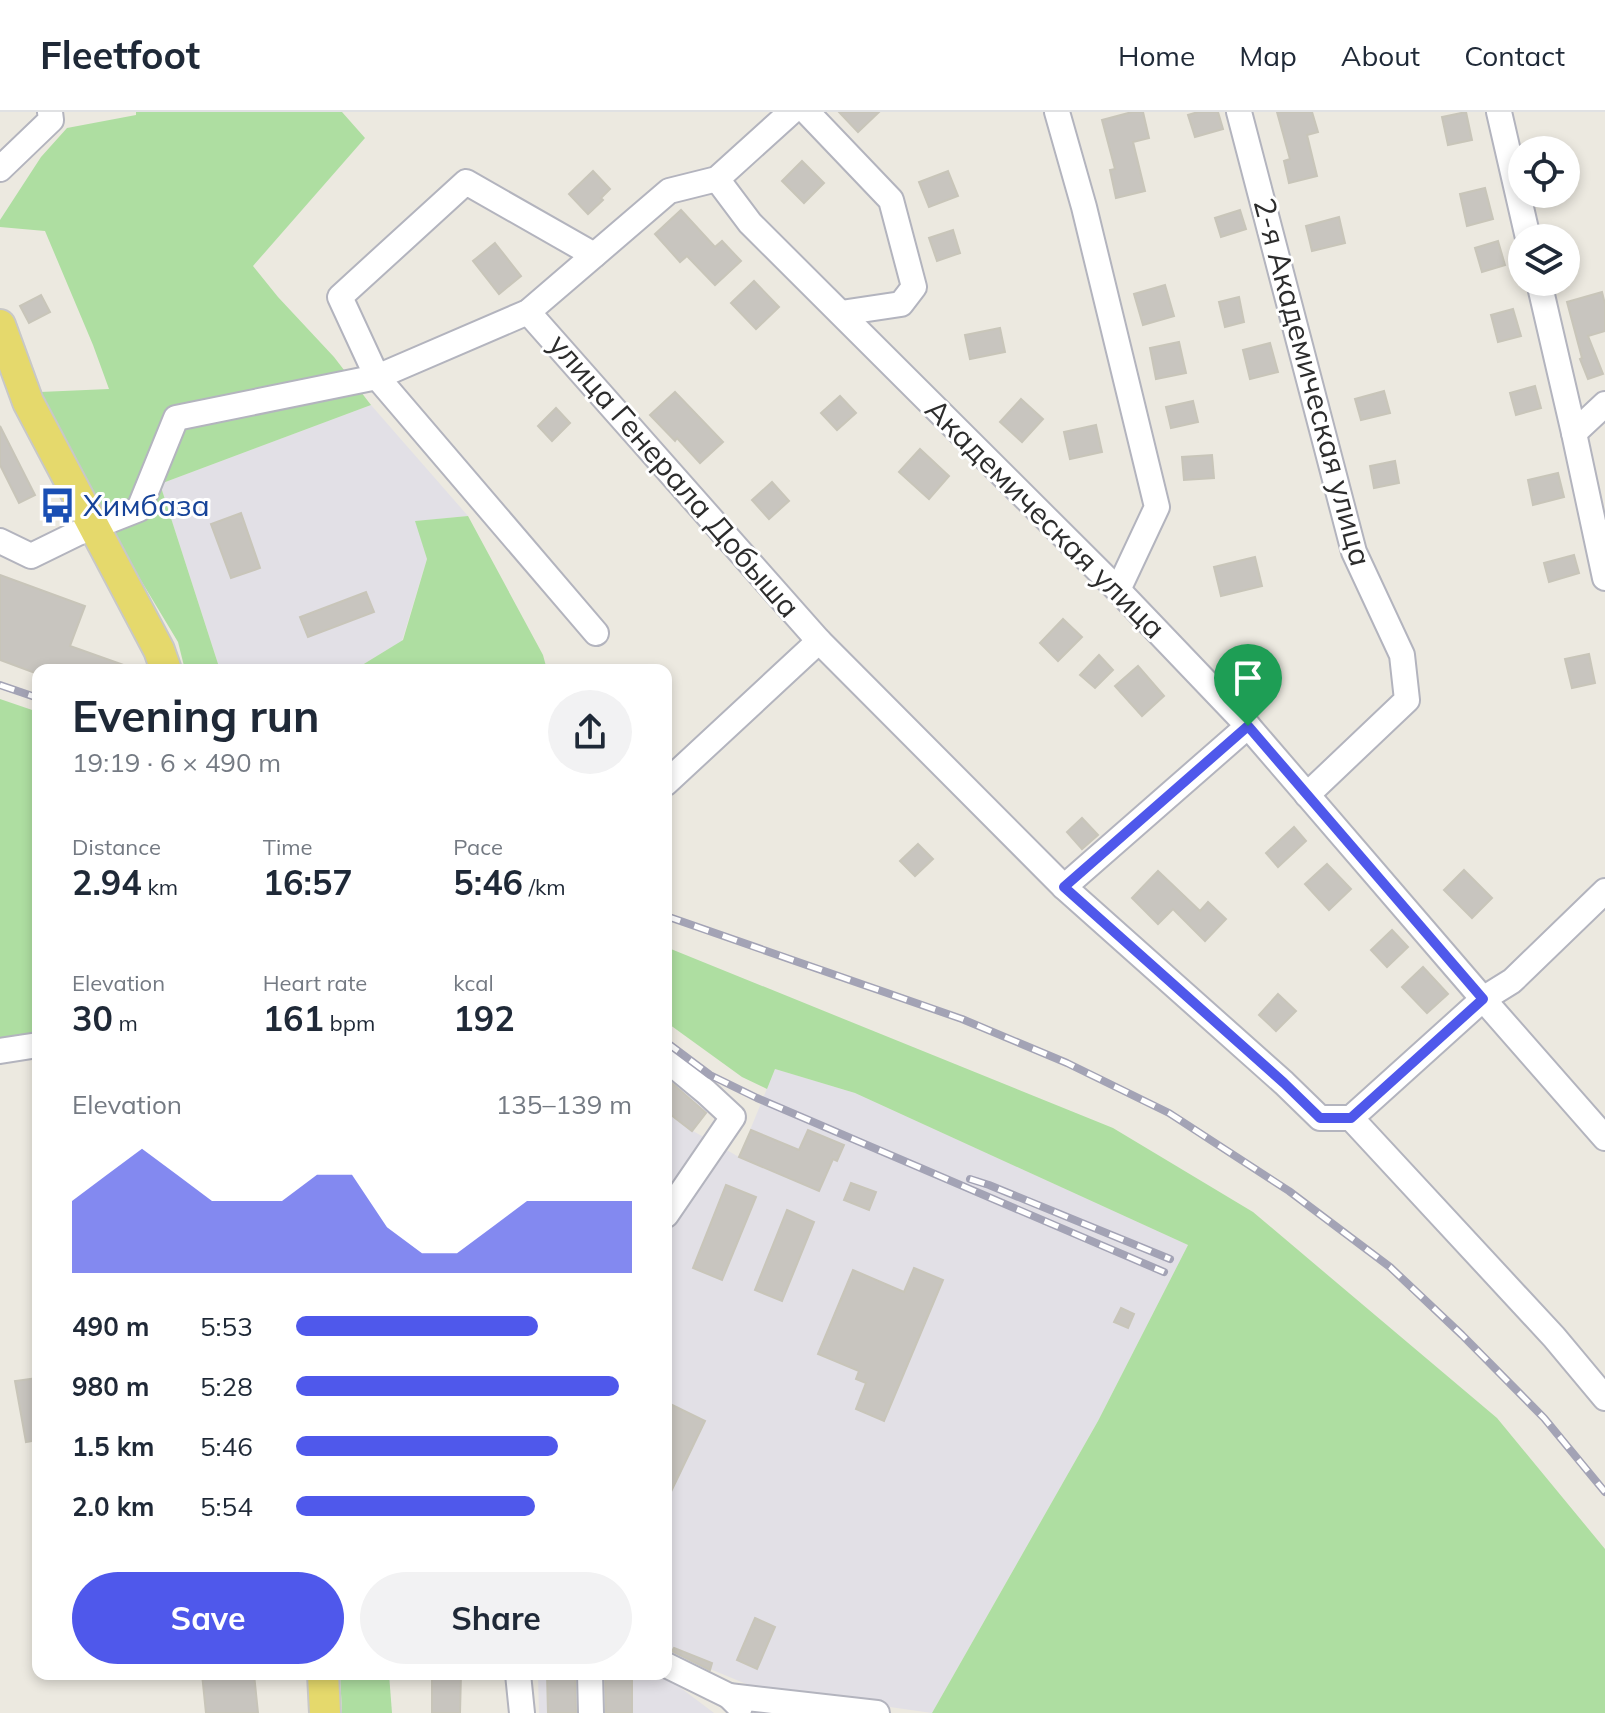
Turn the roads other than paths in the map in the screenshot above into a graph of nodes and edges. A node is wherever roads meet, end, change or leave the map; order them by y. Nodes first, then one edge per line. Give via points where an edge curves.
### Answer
1 (50, 112) edge
2 (791, 112) edge
3 (807, 112) edge
4 (1057, 112) edge
5 (1239, 112) edge
6 (1499, 112) edge
7 (0, 169) edge
8 (717, 179) junction
9 (1525, 224) edge
10 (594, 255) junction
11 (1542, 296) edge
12 (528, 312) junction
13 (841, 313) junction
14 (0, 325) edge
15 (377, 377) junction
16 (1605, 404) edge
17 (1574, 433) junction
18 (94, 528) junction
19 (0, 541) edge
20 (1605, 578) edge
21 (1118, 590) junction
22 (596, 633) dead end
23 (819, 641) junction
24 (164, 664) edge
25 (1248, 726) junction
26 (672, 777) edge
27 (1307, 795) junction
28 (1064, 887) junction
29 (1605, 891) edge
30 (1483, 999) junction
31 (32, 1046) edge
32 (0, 1051) edge
33 (672, 1064) edge
34 (1351, 1118) junction
35 (1605, 1138) edge
36 (672, 1206) edge
37 (1603, 1392) edge
38 (672, 1668) edge
39 (323, 1680) edge
40 (519, 1680) edge
41 (590, 1680) edge
42 (737, 1704) edge
43 (325, 1713) edge
44 (522, 1713) edge
45 (591, 1713) edge
46 (877, 1713) edge

1 - 7 street via 51,120
2 - 8 street
3 - 13 street via 891,200 914,287 901,304
4 - 21 street via 1157,507
5 - 27 street, 2-я Академическая улица via 1354,552 1402,655 1407,700
6 - 9 street
8 - 10 street via 669,191
8 - 13 street, Академическая улица via 750,223
10 - 12 street
10 - 15 street via 466,182 340,297
11 - 17 street
12 - 15 street
12 - 23 street, улица Генерала Добыша
13 - 21 street, Академическая улица
14 - 18 main road via 28,402
15 - 18 street via 176,418 139,509
15 - 22 street
16 - 17 street
17 - 20 street
18 - 19 street via 31,556
18 - 24 main road
21 - 25 street, Академическая улица
23 - 26 street, улица Генерала Добыша
23 - 28 street, улица Генерала Добыша
25 - 27 street, Академическая улица
25 - 28 street
27 - 30 street, Академическая улица
28 - 34 street via 1320,1118
29 - 30 street via 1512,981
30 - 34 street
30 - 35 street, Академическая улица
31 - 32 street
33 - 36 street via 733,1117
34 - 37 street
38 - 42 street
39 - 43 main road
40 - 44 street
41 - 45 street
42 - 46 street

